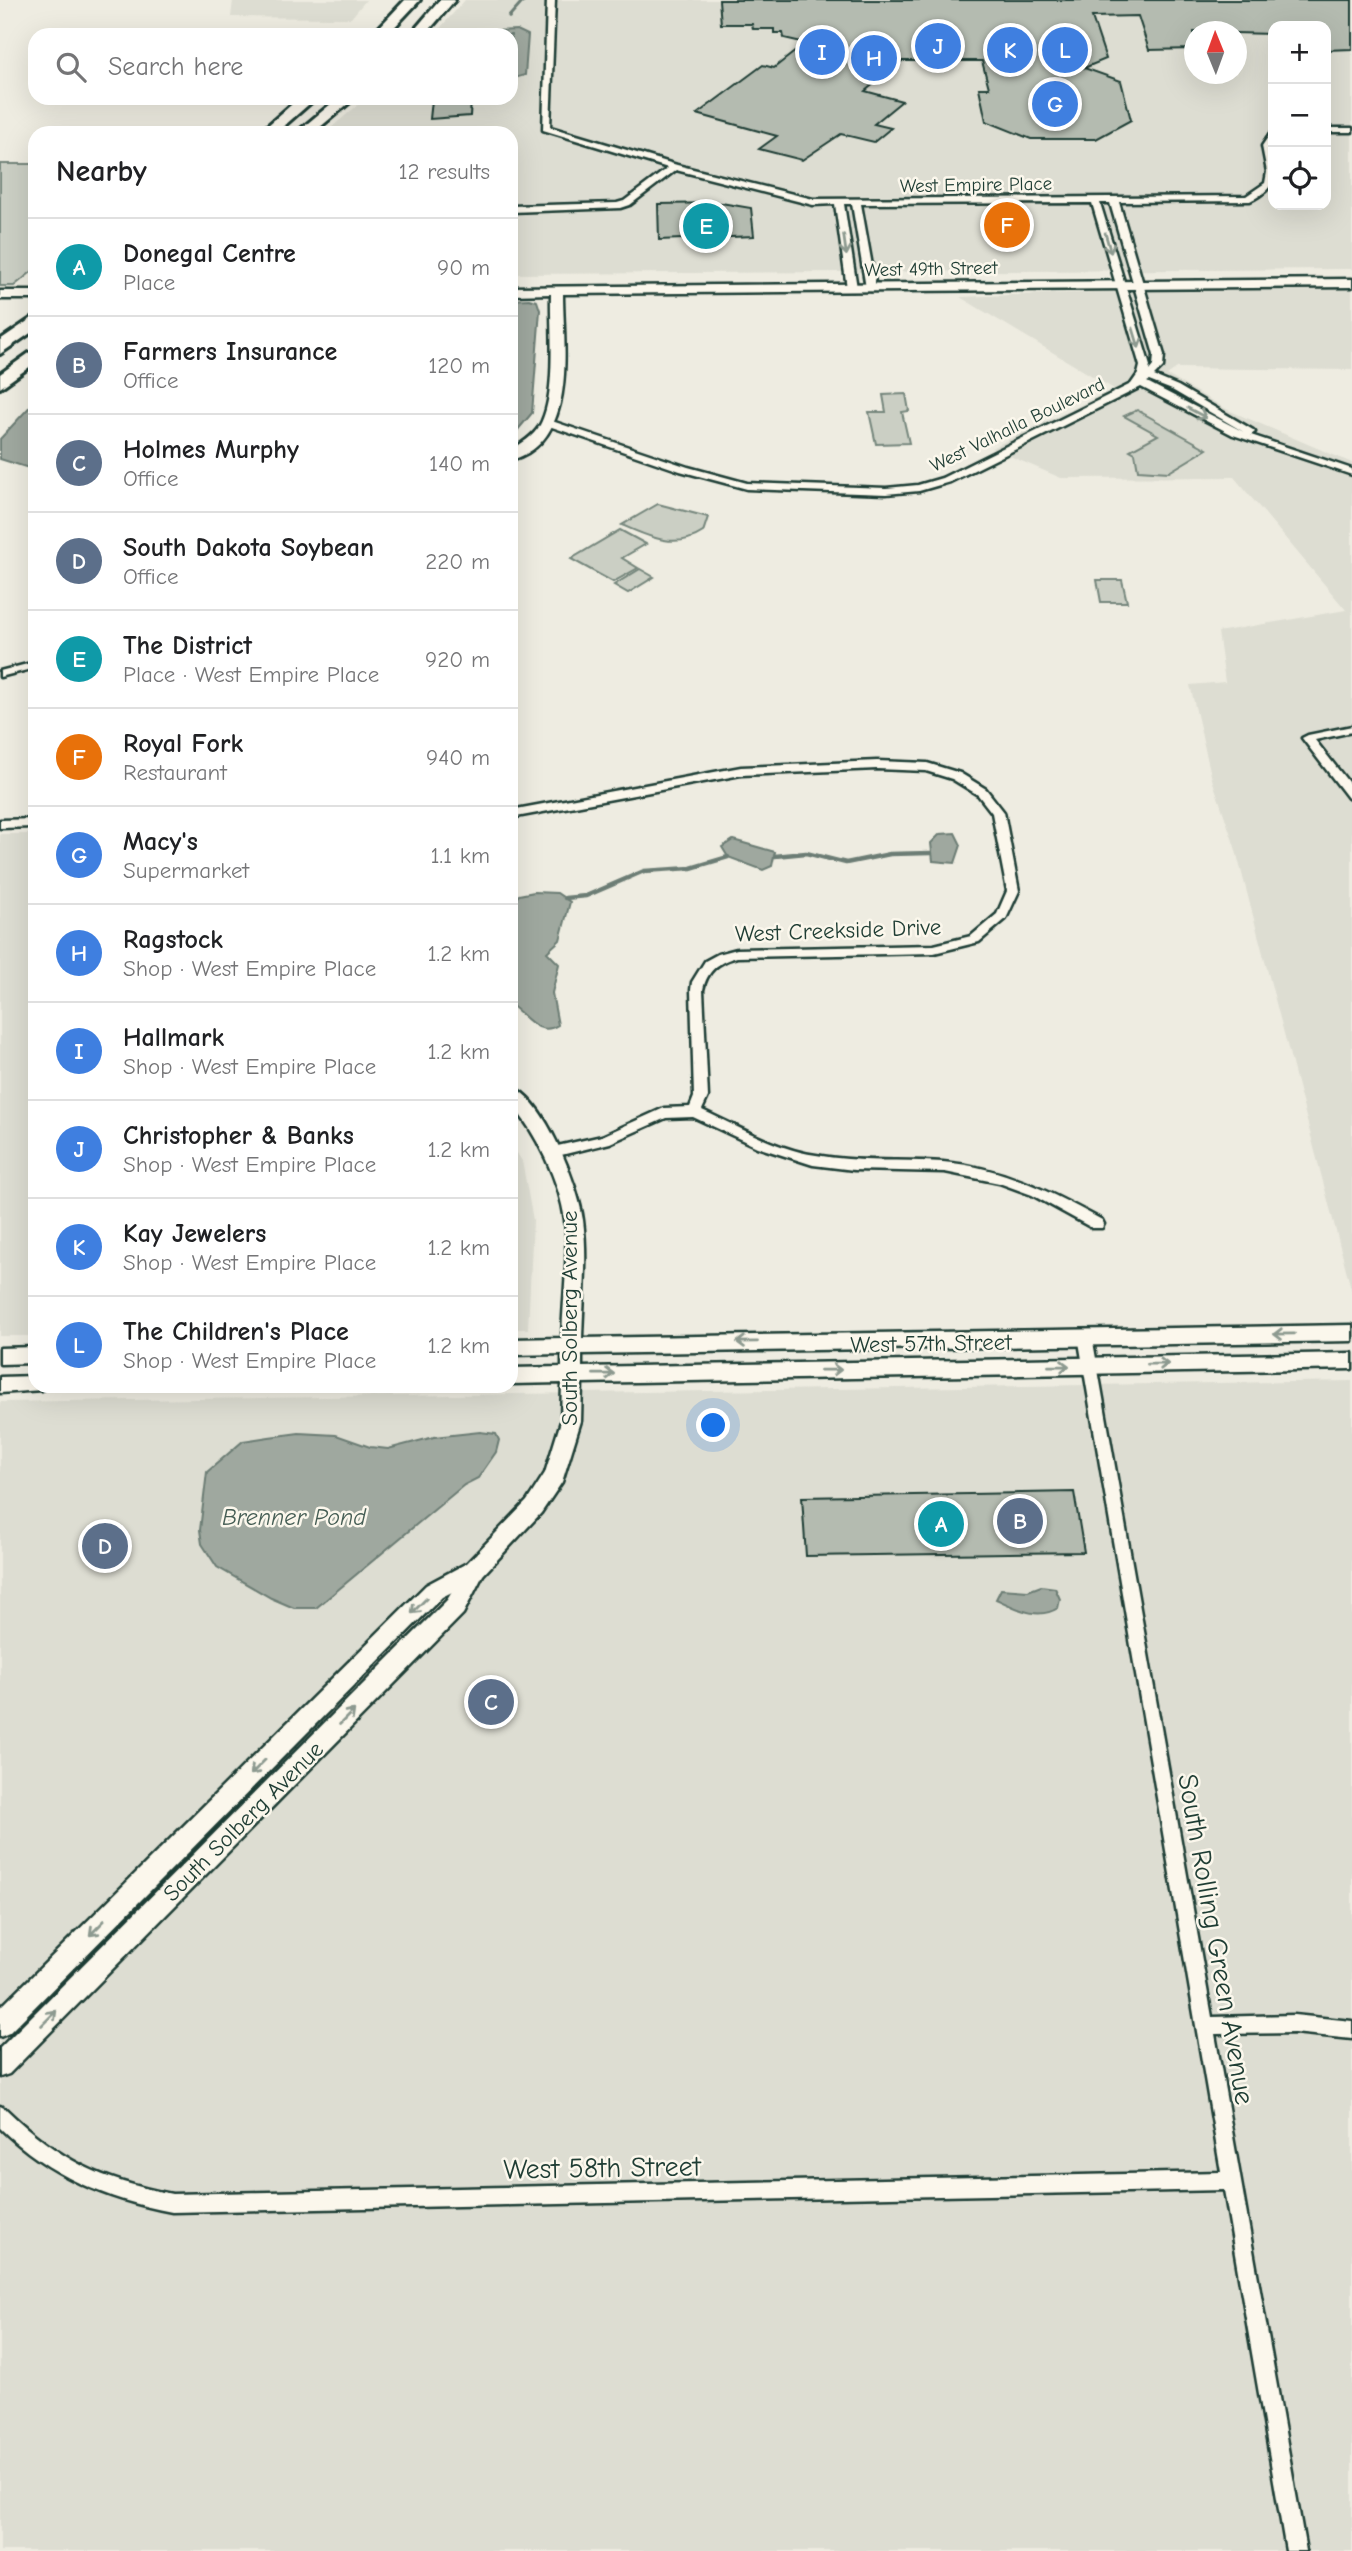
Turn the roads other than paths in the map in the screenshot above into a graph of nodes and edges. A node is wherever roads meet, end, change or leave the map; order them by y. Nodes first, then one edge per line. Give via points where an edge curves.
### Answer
1 (413, 0) edge
2 (448, 0) edge
3 (551, 0) edge
4 (386, 28) edge
5 (423, 28) edge
6 (300, 105) edge
7 (338, 105) edge
8 (275, 126) edge
9 (313, 126) edge
10 (1331, 130) edge
11 (1352, 130) edge
12 (1268, 143) edge
13 (674, 167) junction
14 (1096, 200) junction
15 (1114, 200) junction
16 (839, 203) junction
17 (856, 203) junction
18 (518, 209) edge
19 (1352, 283) edge
20 (1119, 285) junction
21 (1137, 285) junction
22 (852, 288) junction
23 (871, 288) junction
24 (518, 290) edge
25 (557, 290) junction
26 (28, 295) edge
27 (0, 296) edge
28 (28, 327) edge
29 (0, 349) edge
30 (28, 360) edge
31 (1141, 381) junction
32 (0, 383) edge
33 (549, 423) junction
34 (518, 451) edge
35 (1352, 472) edge
36 (28, 667) edge
37 (0, 674) edge
38 (1352, 729) edge
39 (1352, 795) edge
40 (518, 813) edge
41 (28, 823) edge
42 (0, 824) edge
43 (518, 1100) edge
44 (695, 1112) junction
45 (553, 1152) junction
46 (1097, 1224) dead end
47 (1352, 1333) edge
48 (1085, 1336) junction
49 (573, 1346) junction
50 (518, 1347) edge
51 (28, 1355) edge
52 (0, 1356) edge
53 (1352, 1361) edge
54 (1090, 1365) junction
55 (573, 1375) junction
56 (518, 1376) edge
57 (28, 1384) edge
58 (0, 1385) edge
59 (475, 1569) junction
60 (0, 2025) edge
61 (1205, 2026) junction
62 (1352, 2029) edge
63 (0, 2065) edge
64 (0, 2115) edge
65 (1232, 2181) junction
66 (1296, 2551) edge

1 - 4 highway
2 - 5 highway
3 - 13 street, West Empire Place via 546,128
6 - 8 highway
7 - 9 highway
10 - 11 street
12 - 15 street, West Empire Place via 1273,179 1256,195
13 - 16 street, West Empire Place via 803,201
13 - 18 street via 618,206
14 - 15 street, West Empire Place
14 - 17 street, West Empire Place
14 -> 20 street
15 - 21 street
16 - 17 street, West Empire Place
16 -> 22 street
17 - 23 street
19 - 21 main road, West 49th Street
20 - 21 main road, West 49th Street
20 - 23 main road, West 49th Street
20 -> 31 street via 1145,366
21 - 31 street via 1159,355 1158,367
22 - 23 main road, West 49th Street
22 - 25 main road, West 49th Street
24 - 25 main road, West 49th Street
25 - 33 main road
26 - 27 main road
28 - 29 highway
30 - 32 highway
31 - 33 street, West Valhalla Boulevard via 958,475 932,485 894,490 747,486
31 - 35 street via 1223,428
33 - 34 main road
36 - 37 street
38 - 39 street via 1308,738
40 - 44 street, West Creekside Drive via 741,771 865,765 911,765 943,771 973,785 995,806 1013,891 1002,916 975,939 934,950 737,953 710,964 700,975 696,990 701,1097
41 - 42 street
43 - 45 main road, South Solberg Avenue
44 - 45 street via 664,1114 605,1140
44 - 46 street via 762,1144 813,1160 945,1167 992,1175 1037,1191
45 - 49 main road, South Solberg Avenue via 574,1219
47 -> 48 main road, West 57th Street
48 -> 49 main road, West 57th Street
48 - 54 street, South Rolling Green Avenue
49 - 50 main road, West 57th Street
49 - 55 main road, South Solberg Avenue
51 - 52 main road
54 -> 53 main road, West 57th Street
55 -> 54 main road, West 57th Street
54 - 61 street, South Rolling Green Avenue
55 - 56 main road, West 57th Street
55 - 59 main road, South Solberg Avenue via 571,1421 555,1475 534,1507
57 - 58 main road
59 -> 60 main road, South Solberg Avenue via 434,1591
63 -> 59 main road, South Solberg Avenue via 456,1607
61 - 62 street via 1294,2024
61 - 65 street, South Rolling Green Avenue
64 - 65 street, West 58th Street via 22,2138 72,2173 96,2185 172,2203
65 - 66 street, South Rolling Green Avenue

